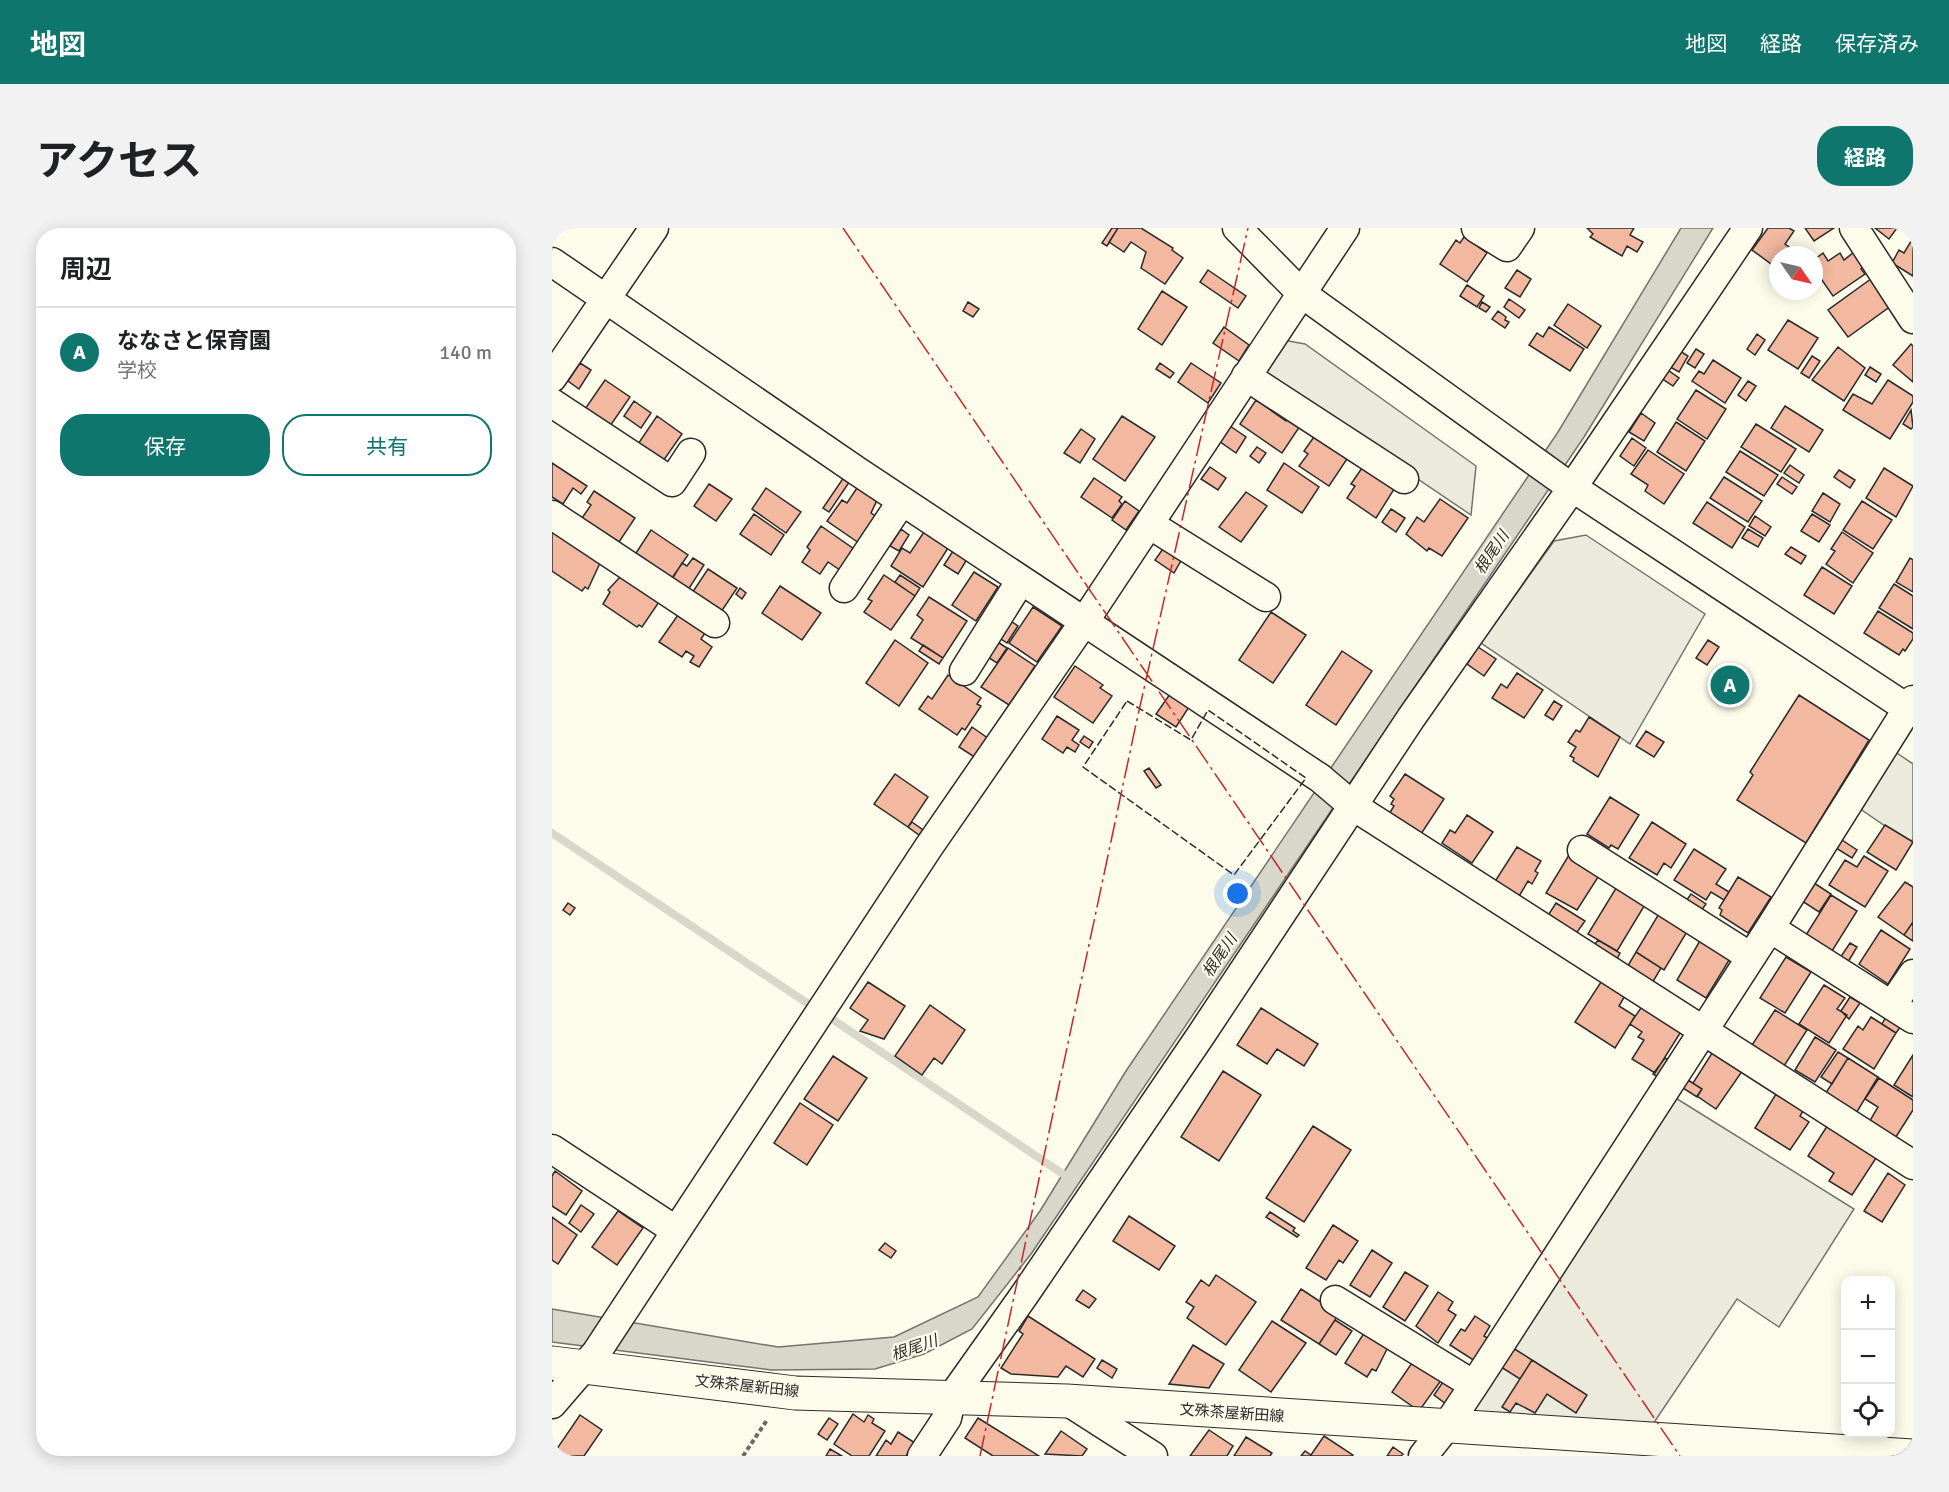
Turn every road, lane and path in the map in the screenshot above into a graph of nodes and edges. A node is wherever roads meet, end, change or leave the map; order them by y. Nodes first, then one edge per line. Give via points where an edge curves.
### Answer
1 (654, 228) edge
2 (1238, 228) edge
3 (1345, 228) edge
4 (1476, 228) edge
5 (1520, 228) edge
6 (1748, 228) edge
7 (1854, 228) edge
8 (552, 262) edge
9 (1301, 293) junction
10 (606, 298) junction
11 (1913, 319) edge
12 (1246, 376) junction
13 (552, 378) edge
14 (552, 403) edge
15 (691, 453) dead end
16 (1404, 479) dead end
17 (1567, 484) junction
18 (902, 501) junction
19 (552, 515) edge
20 (1149, 524) junction
21 (1021, 580) junction
22 (844, 588) dead end
23 (1266, 597) dead end
24 (1083, 622) junction
25 (715, 623) dead end
26 (964, 671) dead end
27 (1911, 706) edge
28 (1348, 802) junction
29 (1582, 850) dead end
30 (1770, 928) junction
31 (1751, 957) junction
32 (1913, 974) edge
33 (1902, 1012) edge
34 (1703, 1031) junction
35 (552, 1149) edge
36 (1913, 1165) edge
37 (675, 1230) junction
38 (1335, 1300) dead end
39 (591, 1360) junction
40 (552, 1363) edge
41 (1474, 1385) junction
42 (786, 1391) junction
43 (952, 1396) junction
44 (1067, 1401) junction
45 (552, 1404) edge
46 (1446, 1427) junction
47 (743, 1456) edge
48 (922, 1456) edge
49 (1153, 1456) edge
50 (1423, 1456) edge
51 (1913, 1456) edge

1 - 10 street
2 - 9 street
3 - 9 street
4 - 5 street via 1507,247
6 - 17 street
7 - 11 street
8 - 10 street
9 - 12 street
9 - 17 street
10 - 13 street
10 - 18 street
12 - 16 street
12 - 20 street
14 - 15 street via 672,482
17 - 27 street
17 - 28 street via 1411,718
18 - 21 street
18 - 22 street
19 - 25 street
20 - 23 street
20 - 24 street
21 - 24 street
21 - 26 street
24 - 28 street via 1320,777
24 - 37 street
27 - 30 street
28 - 34 street
28 - 43 street via 1025,1294
29 - 31 street
30 - 31 street
30 - 33 street
31 - 34 street
32 - 33 street
34 - 36 street
34 - 41 street
35 - 37 street
37 - 39 street
38 - 41 street
39 - 40 main road, 文殊茶屋新田線
39 - 42 main road, 文殊茶屋新田線
39 - 45 street
41 - 46 street
42 - 43 main road, 文殊茶屋新田線
42 - 47 path
43 - 44 main road, 文殊茶屋新田線
43 - 48 street via 947,1418
44 - 46 main road, 文殊茶屋新田線
44 - 49 street
46 - 50 street
46 - 51 main road, 文殊茶屋新田線

